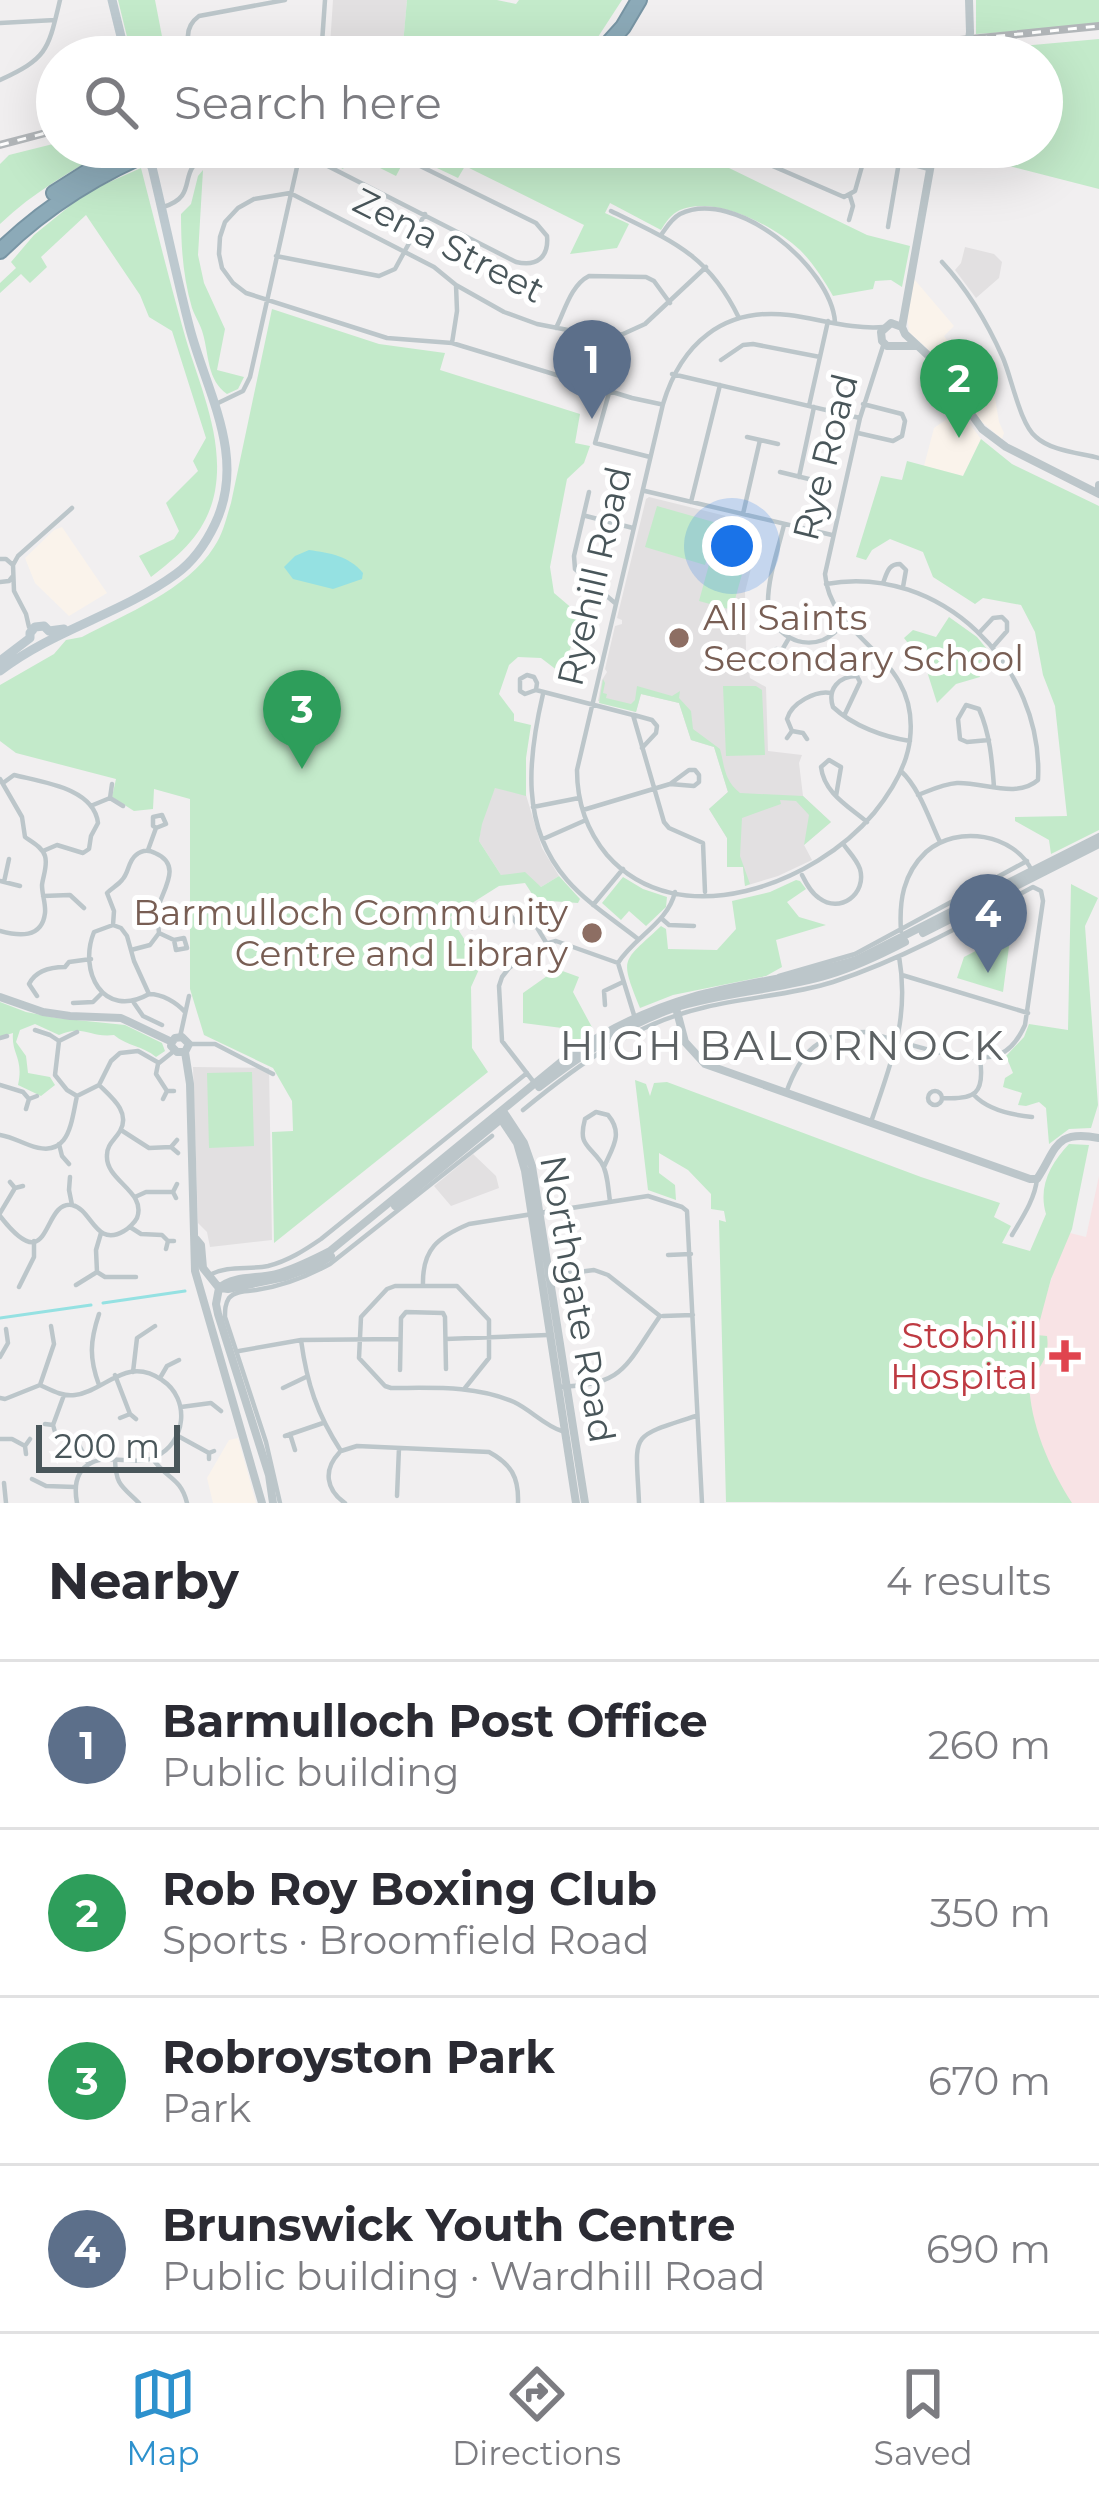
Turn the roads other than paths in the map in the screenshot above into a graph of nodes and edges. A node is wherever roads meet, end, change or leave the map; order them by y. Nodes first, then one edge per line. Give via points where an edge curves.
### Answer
1 (112, 0) edge
2 (285, 0) edge
3 (326, 0) edge
4 (638, 0) edge
5 (648, 0) edge
6 (969, 0) edge
7 (62, 2) edge
8 (55, 20) junction
9 (0, 22) edge
10 (50, 36) edge
11 (121, 36) edge
12 (187, 36) edge
13 (323, 36) edge
14 (615, 36) edge
15 (627, 36) edge
16 (970, 36) edge
17 (36, 61) edge
18 (0, 80) edge
19 (97, 168) edge
20 (114, 168) edge
21 (152, 168) edge
22 (192, 168) edge
23 (297, 168) edge
24 (332, 168) edge
25 (424, 168) edge
26 (778, 168) edge
27 (860, 168) edge
28 (898, 168) edge
29 (925, 168) edge
30 (929, 169) joint
31 (290, 194) junction
32 (850, 196) junction
33 (162, 207) junction
34 (611, 211) dead end
35 (424, 214) junction
36 (849, 220) dead end
37 (888, 227) dead end
38 (661, 236) junction
39 (0, 240) edge
40 (0, 251) edge
41 (405, 252) junction
42 (276, 256) junction
43 (942, 262) dead end
44 (706, 267) junction
45 (456, 285) junction
46 (266, 301) junction
47 (670, 303) junction
48 (739, 318) junction
49 (832, 321) junction
50 (556, 328) junction
51 (892, 335) junction
52 (452, 343) junction
53 (820, 356) junction
54 (721, 360) dead end
55 (672, 374) junction
56 (720, 385) junction
57 (610, 392) junction
58 (216, 404) junction
59 (663, 404) junction
60 (863, 404) junction
61 (812, 407) junction
62 (860, 418) junction
63 (856, 433) junction
64 (747, 437) dead end
65 (760, 440) junction
66 (778, 444) dead end
67 (650, 457) junction
68 (1099, 458) edge
69 (780, 472) dead end
70 (799, 477) junction
71 (813, 480) dead end
72 (1099, 488) edge
73 (642, 490) junction
74 (590, 492) dead end
75 (691, 502) junction
76 (72, 508) dead end
77 (743, 514) junction
78 (584, 516) junction
79 (785, 524) junction
80 (633, 528) junction
81 (832, 535) junction
82 (18, 556) junction
83 (3, 559) edge
84 (13, 566) junction
85 (13, 576) junction
86 (1, 582) edge
87 (884, 583) junction
88 (826, 584) junction
89 (903, 587) junction
90 (14, 591) junction
91 (616, 603) junction
92 (845, 622) junction
93 (979, 633) junction
94 (40, 636) junction
95 (789, 638) junction
96 (993, 647) junction
97 (782, 650) dead end
98 (0, 661) edge
99 (0, 671) edge
100 (536, 690) dead end
101 (831, 693) junction
102 (544, 694) junction
103 (591, 705) junction
104 (633, 715) junction
105 (844, 716) junction
106 (793, 731) junction
107 (787, 738) dead end
108 (807, 740) dead end
109 (989, 740) junction
110 (910, 741) junction
111 (642, 748) junction
112 (901, 771) junction
113 (2, 781) edge
114 (112, 784) dead end
115 (670, 784) dead end
116 (994, 787) junction
117 (654, 788) junction
118 (836, 796) junction
119 (918, 796) junction
120 (110, 798) junction
121 (579, 798) junction
122 (93, 805) junction
123 (123, 806) dead end
124 (533, 807) junction
125 (583, 810) junction
126 (586, 820) junction
127 (867, 822) junction
128 (156, 828) dead end
129 (543, 839) junction
130 (1099, 841) edge
131 (940, 842) junction
132 (844, 844) junction
133 (148, 850) junction
134 (43, 851) junction
135 (9, 859) dead end
136 (1028, 861) junction
137 (623, 869) junction
138 (800, 873) junction
139 (1034, 874) junction
140 (2, 882) edge
141 (20, 886) dead end
142 (675, 892) junction
143 (705, 895) junction
144 (43, 896) junction
145 (85, 896) dead end
146 (78, 901) junction
147 (593, 905) junction
148 (84, 908) dead end
149 (968, 912) junction
150 (661, 918) junction
151 (481, 922) junction
152 (113, 926) junction
153 (694, 926) dead end
154 (472, 928) dead end
155 (0, 931) edge
156 (901, 931) junction
157 (159, 933) junction
158 (488, 934) dead end
159 (638, 939) junction
160 (174, 940) dead end
161 (547, 944) junction
162 (131, 950) junction
163 (899, 956) junction
164 (91, 959) junction
165 (618, 963) junction
166 (902, 975) junction
167 (622, 982) junction
168 (775, 983) junction
169 (29, 984) junction
170 (19, 988) dead end
171 (101, 994) junction
172 (149, 994) junction
173 (37, 996) dead end
174 (189, 996) dead end
175 (0, 997) edge
176 (134, 1002) junction
177 (73, 1003) dead end
178 (605, 1004) dead end
179 (675, 1008) junction
180 (185, 1012) junction
181 (1028, 1013) junction
182 (636, 1020) junction
183 (161, 1025) dead end
184 (34, 1030) dead end
185 (77, 1032) dead end
186 (899, 1040) junction
187 (58, 1041) junction
188 (180, 1045) junction
189 (980, 1059) junction
190 (159, 1063) junction
191 (527, 1073) junction
192 (272, 1074) dead end
193 (0, 1085) edge
194 (99, 1085) junction
195 (539, 1088) junction
196 (786, 1093) junction
197 (974, 1095) junction
198 (38, 1096) dead end
199 (77, 1096) junction
200 (942, 1098) dead end
201 (29, 1099) junction
202 (163, 1099) dead end
203 (1021, 1107) dead end
204 (26, 1109) dead end
205 (523, 1110) dead end
206 (502, 1115) junction
207 (1018, 1116) junction
208 (1032, 1118) dead end
209 (872, 1122) junction
210 (121, 1130) junction
211 (0, 1136) edge
212 (492, 1136) dead end
213 (1099, 1138) edge
214 (177, 1140) dead end
215 (59, 1144) junction
216 (171, 1147) junction
217 (178, 1154) dead end
218 (69, 1165) dead end
219 (604, 1167) junction
220 (70, 1177) dead end
221 (1037, 1179) junction
222 (177, 1184) dead end
223 (16, 1186) dead end
224 (135, 1197) junction
225 (610, 1201) junction
226 (72, 1205) junction
227 (536, 1213) junction
228 (0, 1215) edge
229 (130, 1227) junction
230 (101, 1233) junction
231 (1012, 1234) dead end
232 (195, 1238) junction
233 (34, 1241) junction
234 (169, 1244) dead end
235 (691, 1254) junction
236 (668, 1255) dead end
237 (97, 1272) junction
238 (210, 1276) junction
239 (546, 1276) junction
240 (136, 1277) dead end
241 (76, 1285) dead end
242 (423, 1285) junction
243 (19, 1287) dead end
244 (219, 1288) junction
245 (99, 1314) dead end
246 (693, 1315) junction
247 (660, 1316) junction
248 (86, 1319) dead end
249 (96, 1324) junction
250 (51, 1326) dead end
251 (155, 1326) dead end
252 (225, 1327) junction
253 (6, 1328) dead end
254 (554, 1335) junction
255 (489, 1338) junction
256 (446, 1339) junction
257 (301, 1340) junction
258 (358, 1340) junction
259 (400, 1340) junction
260 (238, 1351) junction
261 (0, 1357) edge
262 (179, 1360) dead end
263 (400, 1370) dead end
264 (446, 1370) dead end
265 (134, 1372) junction
266 (115, 1375) junction
267 (306, 1377) junction
268 (160, 1378) junction
269 (99, 1384) junction
270 (40, 1385) junction
271 (562, 1387) junction
272 (283, 1388) dead end
273 (465, 1388) junction
274 (64, 1395) junction
275 (0, 1398) edge
276 (181, 1407) junction
277 (221, 1412) dead end
278 (697, 1415) junction
279 (120, 1418) dead end
280 (323, 1423) junction
281 (51, 1427) dead end
282 (569, 1431) junction
283 (84, 1436) dead end
284 (178, 1436) junction
285 (0, 1439) edge
286 (78, 1443) junction
287 (66, 1445) dead end
288 (27, 1446) dead end
289 (399, 1447) junction
290 (295, 1450) dead end
291 (341, 1451) junction
292 (210, 1454) dead end
293 (153, 1459) junction
294 (115, 1460) junction
295 (88, 1463) junction
296 (10, 1477) dead end
297 (32, 1479) dead end
298 (2, 1483) edge
299 (74, 1487) junction
300 (334, 1495) junction
301 (397, 1496) dead end
302 (325, 1502) edge
303 (6, 1503) edge
304 (77, 1503) edge
305 (139, 1503) edge
306 (187, 1503) edge
307 (262, 1503) edge
308 (276, 1503) edge
309 (345, 1503) edge
310 (518, 1503) edge
311 (580, 1503) edge
312 (639, 1503) edge
313 (702, 1503) edge

1 - 11 main road
2 - 12 street via 199,16
3 - 13 street
4 - 14 highway
5 - 15 highway
6 - 16 street, bridge
7 - 8 street
8 - 9 street
8 - 10 street
17 - 18 street
19 - 39 highway
20 - 40 highway via 54,203
21 - 33 main road, bridge
22 - 33 street via 183,197
23 - 31 street
24 - 35 street
25 - 35 street via 543,228 548,244 541,260 516,262
26 - 32 street
27 - 32 street
28 - 37 street
29 - 30 street
30 - 51 street
31 - 41 street, Zena Street
31 - 42 street
31 - 46 street via 238,208 220,237 232,283
32 - 36 street
33 - 58 main road
34 - 38 street
35 - 41 street
38 - 44 street
38 - 49 street via 692,210 760,225 814,272
41 - 42 street via 380,276
41 - 45 street, Zena Street
42 - 46 street
43 - 68 street via 981,310 1027,427 1048,445
44 - 47 street, Zena Street
44 - 48 street
45 - 50 street, Zena Street via 503,312
45 - 52 street
46 - 52 street via 387,338
46 - 58 street via 243,392
47 - 50 street, Zena Street via 613,336
47 - 50 street via 646,277 590,276 574,289
48 - 49 street
48 - 55 street, Ryehill Road via 698,341
49 - 51 street
49 - 53 street
51 - 60 street, Rye Road
51 - 72 street via 932,359 982,429 1006,447
52 - 57 street
53 - 54 street via 753,344
53 - 61 street
55 - 56 street
55 - 59 street, Ryehill Road
56 - 61 street
56 - 75 street
57 - 59 street
57 - 67 street via 596,443
58 - 94 main road via 227,491 204,546 151,591 81,626
59 - 67 street, Ryehill Road
60 - 62 street, Rye Road
60 - 63 street via 902,413 902,436
61 - 62 street
61 - 70 street
62 - 63 street, Rye Road
63 - 81 street, Rye Road
64 - 65 street
65 - 66 street
65 - 77 street
67 - 73 street, Ryehill Road
69 - 70 street
70 - 71 street
73 - 75 street
73 - 80 street, Ryehill Road
74 - 78 street
75 - 77 street
76 - 82 street
77 - 79 street
78 - 80 street
78 - 91 street via 575,569
79 - 81 street
79 - 95 street via 768,605
80 - 91 street, Ryehill Road
81 - 88 street, Rye Road
82 - 83 street
82 - 84 street
83 - 84 street
84 - 85 street
85 - 86 street
85 - 90 street
86 - 90 street
87 - 88 street
87 - 89 street
87 - 89 street via 888,568 900,564
88 - 92 street, Rye Road
89 - 93 street
90 - 94 street
91 - 103 street, Ryehill Road
92 - 95 street via 822,640
92 - 110 street, Rye Road via 897,676
93 - 96 street
93 - 96 street via 1002,617 1007,631
94 - 98 main road
94 - 99 main road
95 - 97 street
96 - 116 street via 1031,715 1038,767 1028,788
100 - 102 street
101 - 105 street
101 - 105 street via 843,678 860,678
101 - 106 street via 792,708
102 - 103 street
102 - 124 street via 530,762
103 - 104 street
103 - 121 street, Ryehill Road
104 - 111 street
104 - 111 street via 657,726
105 - 110 street
106 - 107 street
106 - 108 street
109 - 109 street via 979,709 967,705 960,739
109 - 116 street
110 - 112 street, Rye Road
111 - 117 street
112 - 119 street
112 - 127 street, Rye Road
113 - 122 street via 40,780
113 - 134 street via 25,837
114 - 120 street
115 - 117 street
116 - 119 street via 945,784
117 - 125 street
117 - 143 street via 666,826 703,843
118 - 118 street via 822,776 829,760 841,767
118 - 127 street
119 - 131 street
120 - 122 street
120 - 123 street
121 - 124 street
121 - 125 street, Ryehill Road
122 - 134 street via 98,823 89,848 57,844
124 - 129 street
125 - 126 street, Ryehill Road
126 - 129 street
126 - 137 street, Ryehill Road
127 - 132 street, Rye Road
128 - 133 street
129 - 147 street
130 - 139 street
131 - 136 street via 987,837
131 - 156 street via 903,887
132 - 138 street, Rye Road
132 - 138 street via 861,876 848,901 825,902
133 - 152 street via 107,892
133 - 157 street via 169,874
134 - 144 street
135 - 140 street
136 - 139 street
136 - 156 street
137 - 142 street, Ryehill Road
137 - 147 street
138 - 143 street, Rye Road
139 - 149 street
140 - 141 street
142 - 143 street, Rye Road
142 - 150 street
144 - 146 street
144 - 155 street via 39,928 20,936
145 - 146 street
146 - 148 street
147 - 159 street
149 - 163 street
149 - 168 street via 860,964
149 - 181 street via 1041,891
150 - 153 street
150 - 159 street
151 - 154 street
151 - 158 street
151 - 161 street via 506,909 517,924 533,921
152 - 162 street
152 - 164 street via 94,932
156 - 168 street via 855,954 781,974
157 - 160 street
157 - 162 street
159 - 165 street
161 - 165 street
161 - 191 street via 509,968 499,986 502,1041
162 - 172 street
163 - 166 street
163 - 179 street via 826,984
164 - 169 street via 50,967
164 - 171 street
165 - 167 street
166 - 181 street
166 - 186 street
167 - 178 street via 601,990
167 - 182 street
168 - 179 street
169 - 170 street
169 - 173 street
171 - 176 street
171 - 177 street
172 - 176 street
172 - 180 street
174 - 180 street
175 - 188 street via 56,1014 121,1018
176 - 183 street
179 - 182 street
179 - 195 street
179 - 196 street via 685,1042 705,1064
180 - 188 street
181 - 189 street via 1003,1054
182 - 195 street via 586,1043
184 - 187 street
185 - 187 street
186 - 189 street
186 - 196 street via 852,1032 819,1042 796,1065
186 - 209 street
187 - 199 street via 56,1075
188 - 190 street
188 - 192 street via 215,1043
188 - 232 street via 190,1084
189 - 197 street
190 - 194 street via 120,1053
190 - 202 street via 156,1074 171,1091
191 - 195 street
191 - 238 street via 300,1253
193 - 201 street
194 - 199 street
194 - 210 street via 121,1109
195 - 205 street
195 - 206 street
196 - 209 street
197 - 200 street
197 - 207 street
198 - 201 street
199 - 215 street via 72,1127
201 - 204 street
203 - 207 street
206 - 227 street, Northgate Road
206 - 244 street via 330,1256 285,1277
207 - 208 street
209 - 221 street
210 - 216 street via 148,1148
210 - 224 street via 106,1157
211 - 215 street via 45,1149
212 - 252 street via 330,1264 232,1296
213 - 221 street via 1065,1138
214 - 216 street
215 - 218 street
216 - 217 street
219 - 219 street via 582,1133 596,1112 615,1125
219 - 225 street
220 - 226 street
221 - 231 street
222 - 224 street via 174,1195
223 - 228 street
224 - 229 street
225 - 227 street
225 - 235 street via 648,1196 682,1207
226 - 230 street
226 - 233 street via 56,1211
227 - 239 street, Northgate Road
227 - 242 street via 446,1235 425,1256
228 - 233 street via 12,1234
229 - 230 street
229 - 234 street
230 - 237 street
232 - 238 street
232 - 307 street via 200,1292
233 - 243 street
235 - 236 street
235 - 246 street
237 - 240 street
237 - 241 street
238 - 244 street
239 - 247 street via 594,1270
239 - 254 street, Northgate Road
242 - 255 street via 457,1286 486,1314
242 - 258 street via 387,1289 361,1317
244 - 252 street
245 - 249 street
246 - 247 street
246 - 278 street
247 - 271 street via 622,1371 608,1381
248 - 249 street
249 - 269 street via 89,1349
250 - 270 street via 54,1344
251 - 265 street via 137,1338
252 - 260 street
252 - 308 street
253 - 261 street
254 - 255 street
254 - 271 street, Northgate Road
255 - 256 street
255 - 273 street via 487,1364
256 - 259 street via 442,1313 406,1312
256 - 264 street
257 - 258 street
257 - 260 street
257 - 267 street
258 - 259 street
258 - 273 street via 361,1363 385,1386
259 - 263 street
260 - 308 street
262 - 268 street
265 - 266 street
265 - 268 street
266 - 269 street
266 - 279 street via 133,1417
267 - 272 street
267 - 280 street
268 - 276 street
269 - 274 street
270 - 274 street
270 - 275 street
271 - 282 street, Northgate Road
273 - 282 street
274 - 281 street
276 - 277 street via 211,1403
276 - 284 street
278 - 312 street via 639,1438
278 - 313 street
280 - 290 street via 288,1435
280 - 291 street
282 - 311 street, Northgate Road
283 - 286 street
284 - 292 street
284 - 293 street
285 - 288 street
286 - 287 street
286 - 295 street
289 - 291 street
289 - 301 street
289 - 310 street via 489,1452 516,1476
291 - 300 street via 329,1470
293 - 294 street
293 - 306 street via 181,1484
294 - 295 street
294 - 305 street via 122,1489
295 - 299 street
296 - 298 street
297 - 299 street
298 - 303 street
299 - 304 street
300 - 302 street
300 - 309 street

